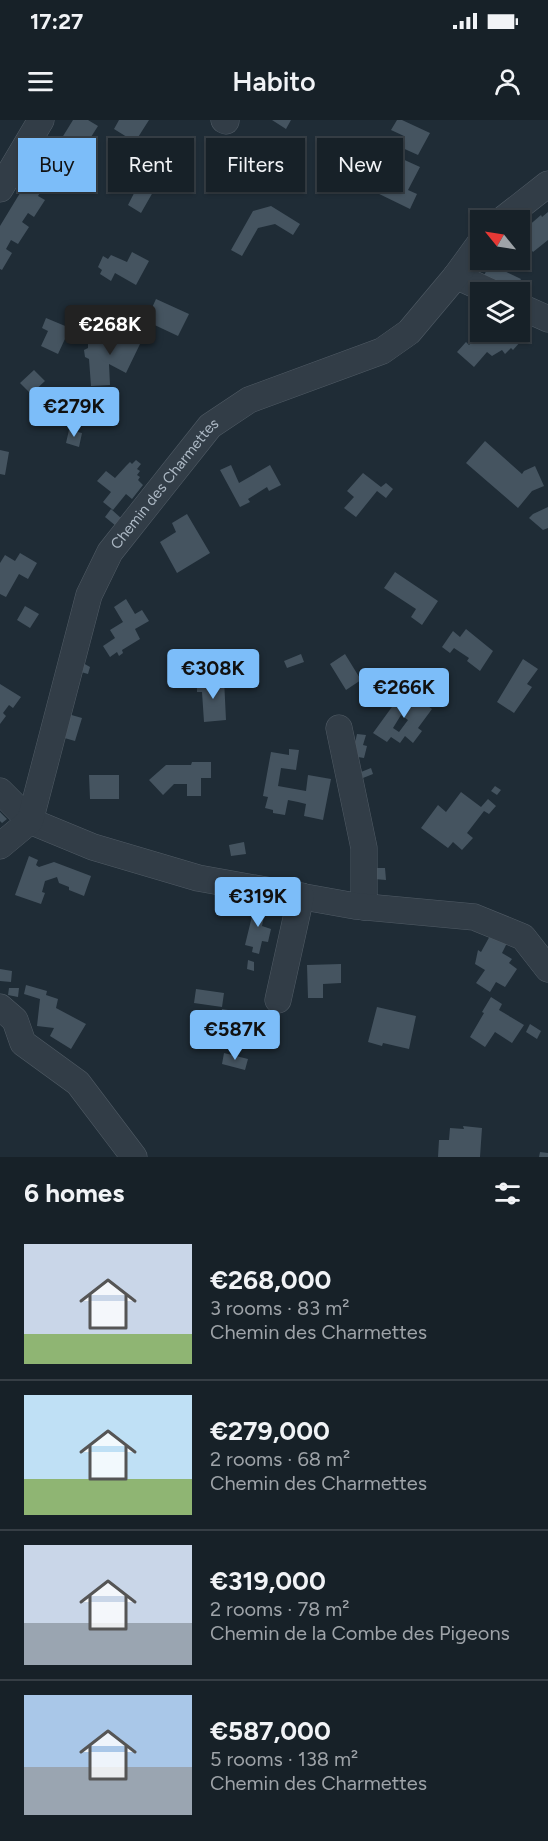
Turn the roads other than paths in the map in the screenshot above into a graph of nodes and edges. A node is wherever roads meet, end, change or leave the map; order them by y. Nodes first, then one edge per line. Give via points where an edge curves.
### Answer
1 (41, 120) edge
2 (548, 184) edge
3 (0, 189) edge
4 (515, 210) edge
5 (470, 257) edge
6 (456, 276) junction
7 (470, 282) edge
8 (530, 311) edge
9 (548, 319) edge
10 (339, 728) dead end
11 (0, 791) edge
12 (30, 820) junction
13 (0, 846) edge
14 (301, 896) junction
15 (364, 906) junction
16 (548, 969) edge
17 (278, 1000) dead end
18 (0, 1007) edge
19 (134, 1157) edge

1 - 3 street
2 - 4 street
5 - 6 street, Chemin des Charmettes
6 - 7 street
6 - 12 street, Chemin des Charmettes via 409,332 382,351 249,400 210,426 110,552 89,595
8 - 9 street
10 - 15 street via 364,848
11 - 12 street
12 - 13 street
12 - 14 street via 93,848 198,878
14 - 15 street
14 - 17 street
15 - 16 street via 474,917 523,937
18 - 19 street via 15,1020 23,1043 78,1083

